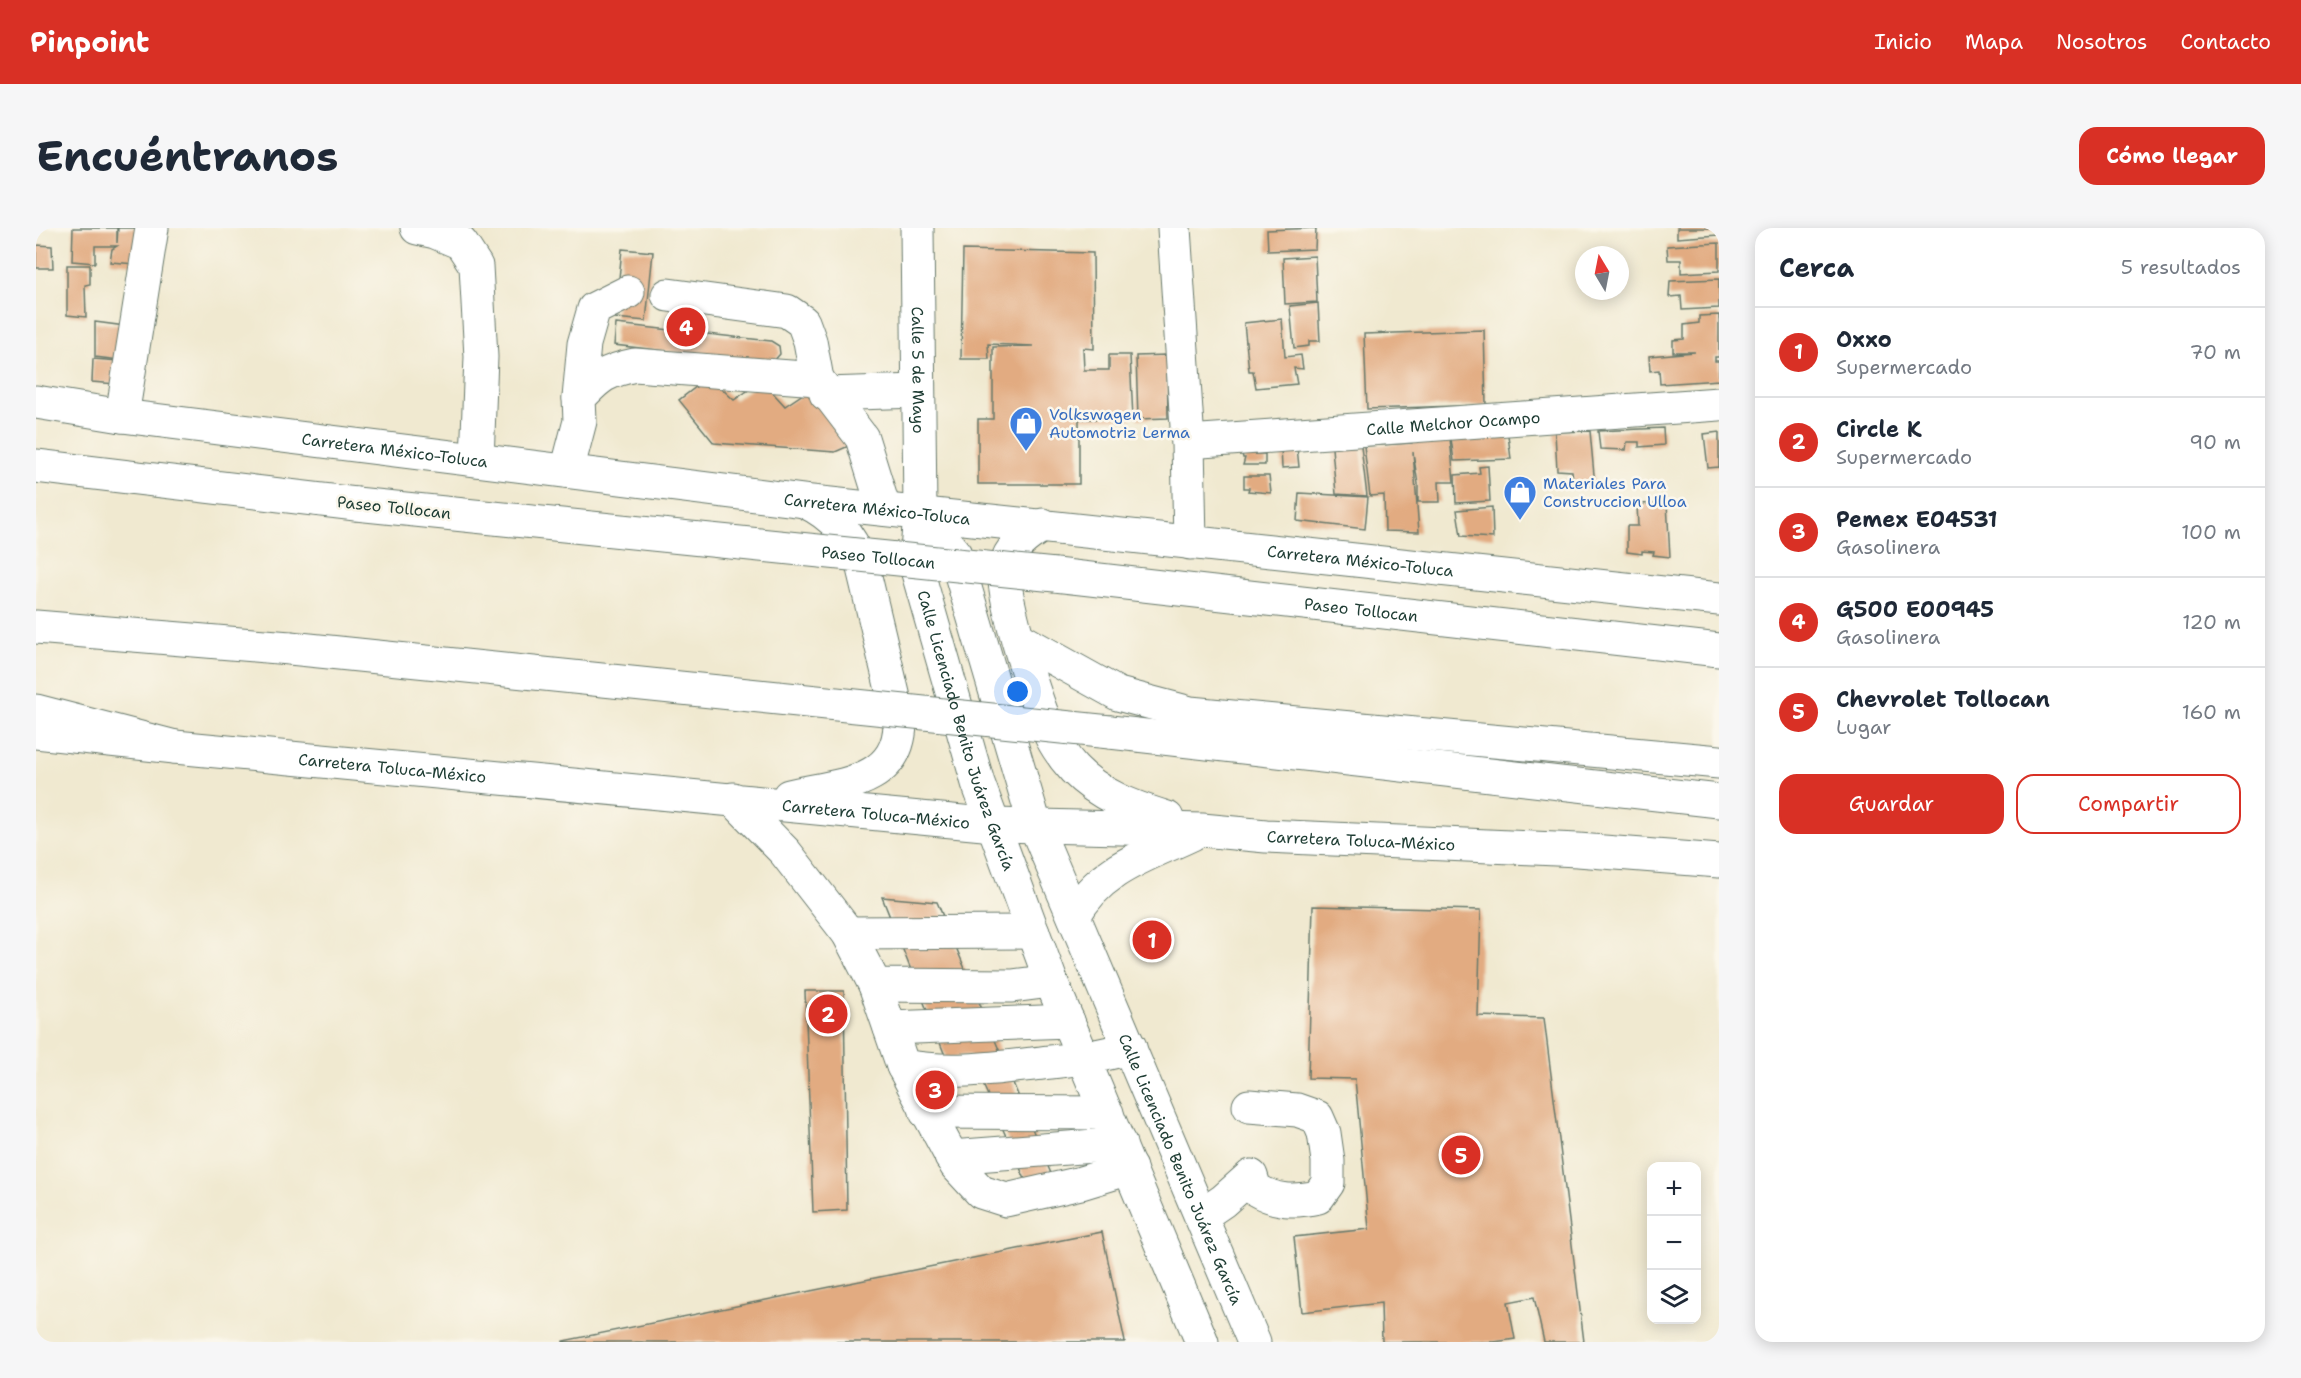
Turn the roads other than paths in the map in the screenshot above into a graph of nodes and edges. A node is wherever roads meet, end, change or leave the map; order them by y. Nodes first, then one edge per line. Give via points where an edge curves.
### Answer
1 (152, 228) edge
2 (417, 228) edge
3 (917, 228) edge
4 (1174, 228) edge
5 (628, 292) dead end
6 (668, 295) dead end
7 (821, 386) junction
8 (918, 391) junction
9 (579, 398) junction
10 (36, 402) edge
11 (1719, 404) edge
12 (123, 416) junction
13 (1188, 442) junction
14 (477, 460) junction
15 (36, 465) edge
16 (567, 471) junction
17 (804, 501) junction
18 (884, 509) junction
19 (920, 512) junction
20 (1043, 525) junction
21 (1190, 543) junction
22 (1719, 599) edge
23 (36, 627) edge
24 (1019, 639) junction
25 (1719, 650) edge
26 (36, 711) edge
27 (36, 732) edge
28 (175, 747) junction
29 (1719, 762) edge
30 (747, 800) junction
31 (1719, 801) edge
32 (994, 825) junction
33 (1035, 825) junction
34 (1202, 830) junction
35 (1719, 861) edge
36 (1074, 916) junction
37 (1033, 932) junction
38 (848, 933) junction
39 (1051, 981) junction
40 (875, 985) junction
41 (1068, 1021) junction
42 (890, 1028) junction
43 (1130, 1047) junction
44 (1084, 1058) junction
45 (903, 1066) junction
46 (1249, 1106) dead end
47 (926, 1112) junction
48 (1107, 1113) junction
49 (1125, 1156) junction
50 (951, 1157) junction
51 (1201, 1216) junction
52 (1202, 1342) edge
53 (1254, 1342) edge

1 - 12 main road
2 - 14 main road via 462,243 476,266 481,357
3 - 8 main road, Calle 5 de Mayo
4 - 13 main road
5 - 9 main road via 594,309 584,344
6 - 7 main road via 787,311 803,322
7 - 8 main road
7 - 9 main road via 634,365 600,376
7 - 18 main road via 862,438
8 - 19 main road, Calle 5 de Mayo
9 - 16 main road via 580,421
10 - 12 main road, Carretera México-Toluca
11 - 13 main road, Calle Melchor Ocampo
12 - 14 main road, Carretera México-Toluca
13 - 21 main road
14 - 16 main road, Carretera México-Toluca
15 - 25 main road, Paseo Tollocan, bridge via 356,504 1055,575
16 - 17 main road, Carretera México-Toluca
17 - 18 main road, Carretera México-Toluca
17 - 30 main road via 840,525 852,540 862,564 900,723 900,738 888,762 864,779
18 - 19 main road, Carretera México-Toluca
19 - 20 main road, Carretera México-Toluca
19 - 32 main road, Calle Licenciado Benito Juárez García via 916,566 978,783
19 - 33 main road, Calle Licenciado Benito Juárez García via 955,554
20 - 21 main road, Carretera México-Toluca
20 - 24 main road via 1023,538 1005,567 1005,595
21 - 22 main road, Carretera México-Toluca
23 - 31 main road, bridge via 290,648 1110,732
24 - 29 main road via 1118,694 1190,713
24 - 34 main road via 1051,735 1073,768 1120,802
26 - 28 main road
27 - 28 main road, Carretera Toluca-México
28 - 30 main road, Carretera Toluca-México
30 - 32 main road, Carretera Toluca-México
30 - 38 main road
32 - 33 main road, Carretera Toluca-México
32 - 37 main road, Calle Licenciado Benito Juárez García
33 - 34 main road, Carretera Toluca-México
33 - 36 main road, Calle Licenciado Benito Juárez García
34 - 35 main road, Carretera Toluca-México
34 - 36 main road via 1147,852 1120,868 1083,900
36 - 43 main road, Calle Licenciado Benito Juárez García
37 - 38 main road
37 - 39 main road, Calle Licenciado Benito Juárez García
38 - 40 main road
39 - 40 main road via 1012,986
39 - 41 main road, Calle Licenciado Benito Juárez García
40 - 42 main road
41 - 42 main road
41 - 44 main road, Calle Licenciado Benito Juárez García
42 - 45 main road
43 - 44 main road
43 - 51 main road, Calle Licenciado Benito Juárez García
44 - 45 main road via 968,1071
44 - 48 main road, Calle Licenciado Benito Juárez García
45 - 47 main road
46 - 51 main road via 1297,1110 1317,1117 1324,1133 1328,1183 1318,1197 1289,1201 1255,1189 1251,1176
47 - 48 main road
47 - 50 main road
48 - 49 main road, Calle Licenciado Benito Juárez García
49 - 50 main road
49 - 50 main road via 1081,1183 1006,1200 981,1192
49 - 52 main road, Calle Licenciado Benito Juárez García
51 - 53 main road, Calle Licenciado Benito Juárez García

